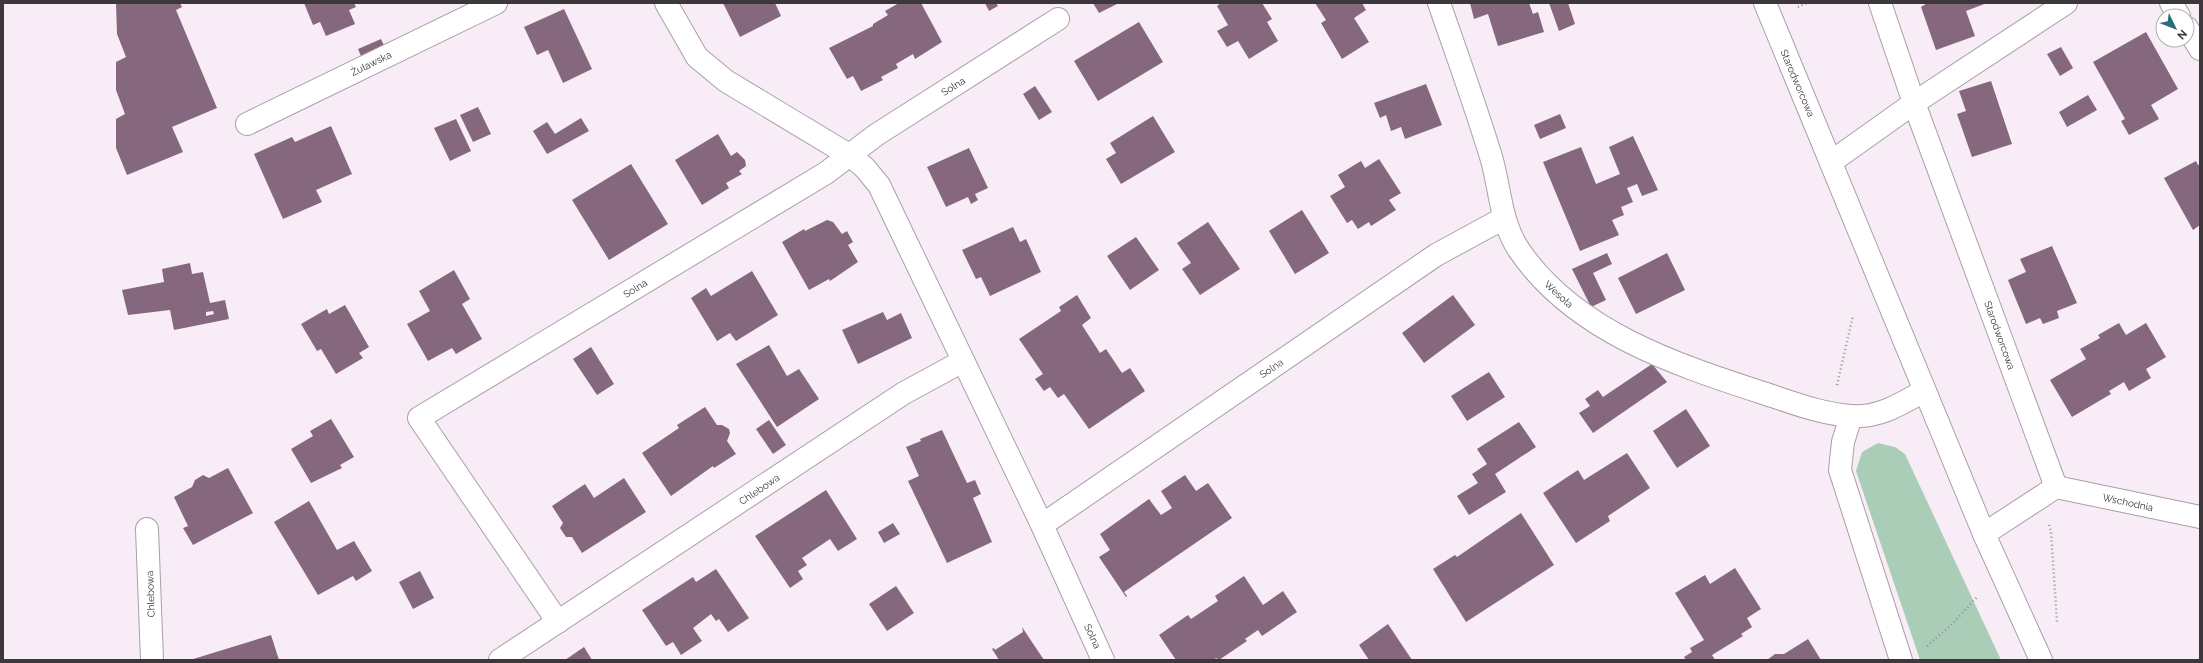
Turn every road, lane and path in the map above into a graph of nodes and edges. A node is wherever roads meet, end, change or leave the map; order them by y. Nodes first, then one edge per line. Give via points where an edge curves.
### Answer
1 (496, 3) edge
2 (666, 3) edge
3 (1439, 3) edge
4 (1880, 3) edge
5 (2066, 3) edge
6 (1768, 4) edge
7 (1058, 19) dead end
8 (1914, 103) junction
9 (247, 124) dead end
10 (849, 155) junction
11 (1831, 162) junction
12 (1504, 218) junction
13 (1853, 316) dead end
14 (963, 361) junction
15 (1924, 391) junction
16 (1840, 414) junction
17 (2056, 487) junction
18 (2200, 517) edge
19 (2048, 524) dead end
20 (1042, 525) junction
21 (147, 529) dead end
22 (1984, 534) junction
23 (1978, 596) dead end
24 (558, 622) junction
25 (2058, 627) dead end
26 (1926, 647) dead end
27 (152, 660) edge
28 (500, 660) edge
29 (1104, 660) edge
30 (1901, 660) edge
31 (2041, 660) edge

1 - 9 street, Żuławska
2 - 10 street, Solna via 697,57 726,81
3 - 12 street, Wesoła via 1492,162
4 - 8 street, Starodworcowa
5 - 8 street
6 - 11 street, Starodworcowa
7 - 10 street, Solna via 876,135
8 - 11 street
8 - 17 street, Starodworcowa
10 - 14 street, Solna via 864,167 879,185
10 - 24 street, Solna via 826,173 420,418
11 - 15 street, Starodworcowa
12 - 16 street, Wesoła via 1518,248 1539,275 1567,303 1591,320 1651,352 1693,370
12 - 20 street, Solna via 1436,255
13 - 16 path
14 - 20 street, Solna
14 - 24 street, Chlebowa via 904,392
15 - 16 street via 1892,409 1874,415
15 - 22 street, Starodworcowa
16 - 30 street via 1843,442 1840,470
17 - 18 street, Wschodnia
17 - 22 street
19 - 25 path via 2051,531
20 - 29 street, Solna
21 - 27 street, Chlebowa
22 - 31 street, Starodworcowa
23 - 26 path
24 - 28 street, Chlebowa

